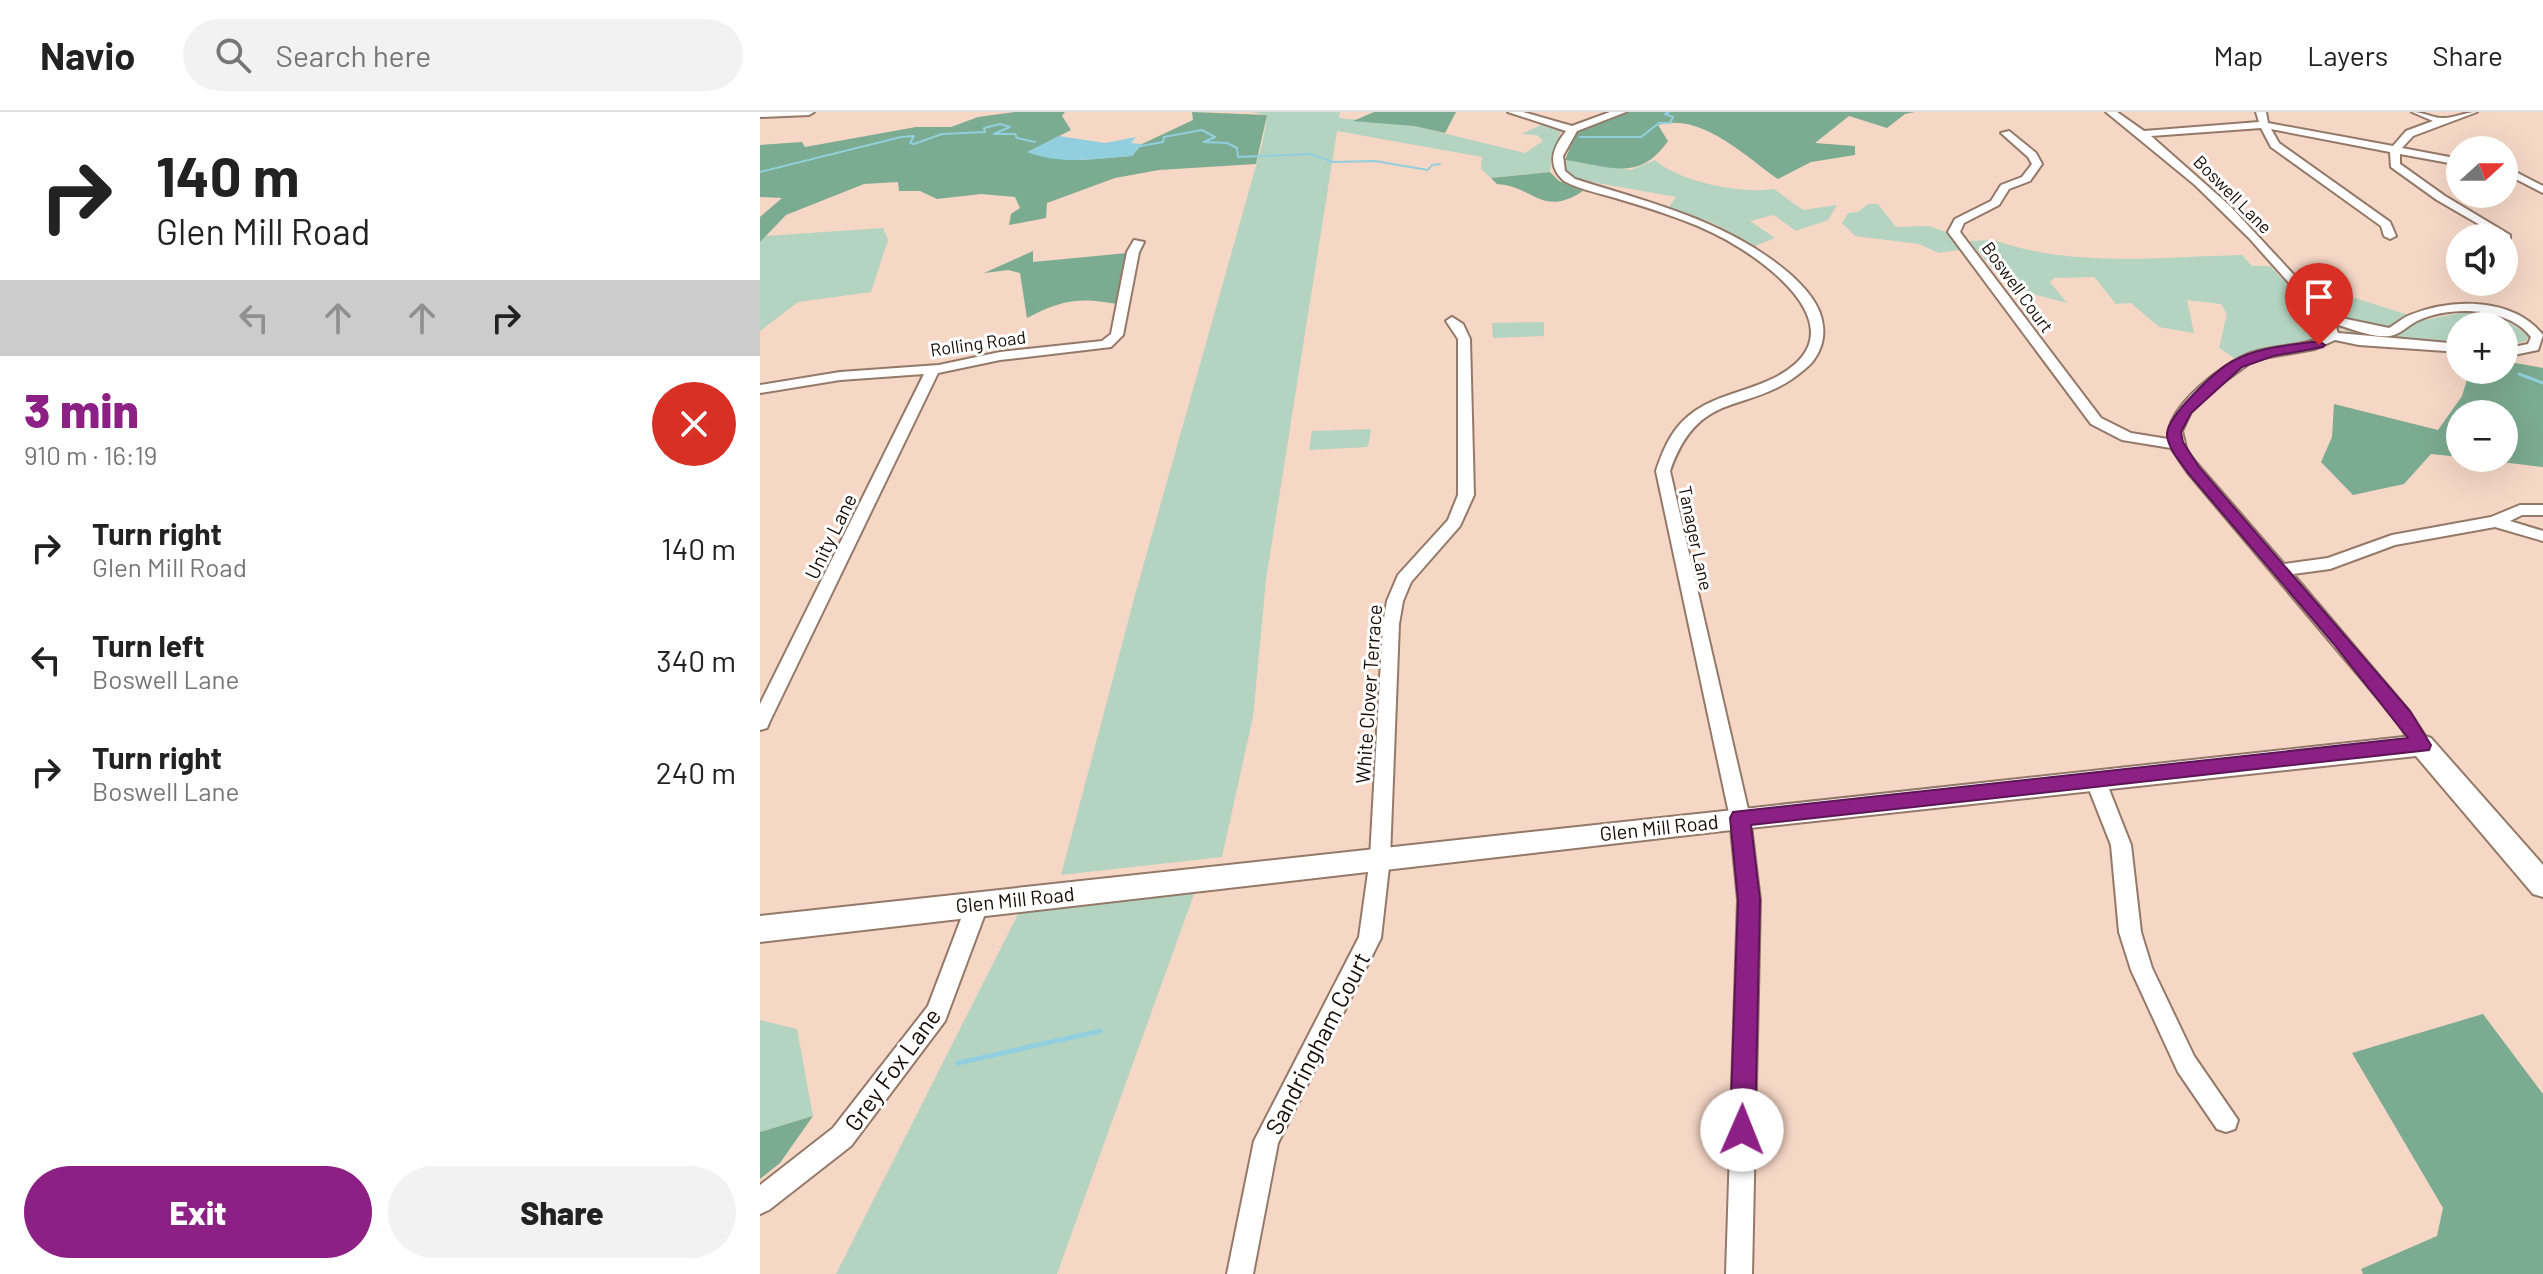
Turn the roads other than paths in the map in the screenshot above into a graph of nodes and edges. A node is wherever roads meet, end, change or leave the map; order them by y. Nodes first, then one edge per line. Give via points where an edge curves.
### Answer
1 (809, 112) edge
2 (1513, 112) edge
3 (1621, 112) edge
4 (2111, 112) edge
5 (2261, 112) edge
6 (2417, 112) edge
7 (2472, 112) edge
8 (760, 114) edge
9 (2443, 122) junction
10 (2264, 125) junction
11 (1571, 129) junction
12 (2006, 133) dead end
13 (2144, 134) junction
14 (2395, 151) junction
15 (2446, 160) edge
16 (2518, 177) edge
17 (2543, 190) edge
18 (2486, 224) edge
19 (2390, 236) dead end
20 (1138, 242) dead end
21 (2498, 312) edge
22 (2328, 319) junction
23 (2518, 319) edge
24 (1452, 321) dead end
25 (2332, 336) junction
26 (2446, 347) edge
27 (2518, 350) edge
28 (934, 367) junction
29 (760, 389) edge
30 (2178, 445) junction
31 (2543, 510) edge
32 (2495, 522) junction
33 (2543, 536) edge
34 (2281, 570) junction
35 (760, 723) edge
36 (2422, 745) junction
37 (2095, 779) junction
38 (1740, 818) junction
39 (1380, 858) junction
40 (2543, 885) edge
41 (978, 903) junction
42 (760, 929) edge
43 (2226, 1120) dead end
44 (760, 1201) edge
45 (1240, 1274) edge
46 (1739, 1274) edge

1 - 8 street
2 - 11 street
3 - 11 street
4 - 13 street, Boswell Lane
5 - 10 street
6 - 9 street
7 - 9 street
9 - 14 street via 2407,135
10 - 13 street
10 - 14 street
10 - 19 street via 2275,145 2386,224
11 - 38 street, Tanager Lane via 1556,162 1566,178 1725,233 1780,271 1804,295 1817,321 1817,341 1799,367 1770,385 1701,412 1672,441 1663,471
12 - 30 street, Boswell Court via 2032,155 2037,164 2033,172 2005,187 1995,203 1959,221 1954,232 2096,421 2137,440
13 - 22 street, Boswell Lane via 2219,202
14 - 15 street
14 - 18 street via 2399,169
16 - 17 street
20 - 28 street, Rolling Road via 1117,335 1106,344
21 - 22 street via 2469,308 2416,317 2388,332
22 - 25 street, Boswell Lane
23 - 27 street via 2538,337 2533,347
24 - 39 street, White Clover Terrace via 1464,339 1466,495 1455,522 1415,564 1395,601
25 - 26 street
25 - 30 street via 2319,345 2237,364 2185,411 2174,432
28 - 29 street, Rolling Road
28 - 35 street, Unity Lane
30 - 34 street via 2193,470
31 - 32 street via 2520,510
32 - 33 street
32 - 34 street via 2392,540 2330,563
34 - 36 street
36 - 37 main road, Glen Mill Road
36 - 40 main road
37 - 38 main road, Glen Mill Road
37 - 43 street via 2121,845 2130,932 2142,970 2186,1064
38 - 39 main road, Glen Mill Road
38 - 46 street via 1749,900
39 - 41 main road, Glen Mill Road
39 - 45 street, Sandringham Court via 1370,938 1266,1141
41 - 42 main road, Glen Mill Road
41 - 44 street, Grey Fox Lane via 937,1013 842,1137

